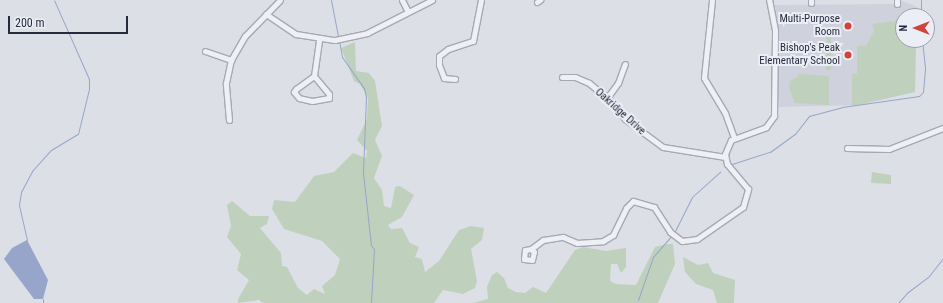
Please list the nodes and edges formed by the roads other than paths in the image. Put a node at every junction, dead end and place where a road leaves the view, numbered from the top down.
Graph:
1 (280, 0) edge
2 (402, 0) edge
3 (432, 0) edge
4 (481, 0) edge
5 (712, 0) edge
6 (769, 0) edge
7 (408, 12) junction
8 (266, 14) junction
9 (319, 40) junction
10 (205, 50) dead end
11 (231, 60) junction
12 (625, 64) dead end
13 (314, 76) junction
14 (562, 77) dead end
15 (455, 79) dead end
16 (607, 98) junction
17 (229, 120) dead end
18 (943, 128) edge
19 (734, 138) junction
20 (847, 148) dead end
21 (725, 157) junction
22 (531, 249) dead end

1 - 8 street
2 - 7 street
3 - 7 street
4 - 15 street
5 - 19 street
6 - 19 street
7 - 9 street
8 - 9 street
8 - 11 street
9 - 13 street
10 - 11 street
11 - 17 street
12 - 16 street
13 - 13 street
14 - 16 street, Oakridge Drive
16 - 21 street, Oakridge Drive
18 - 20 street
19 - 21 street
21 - 22 street

